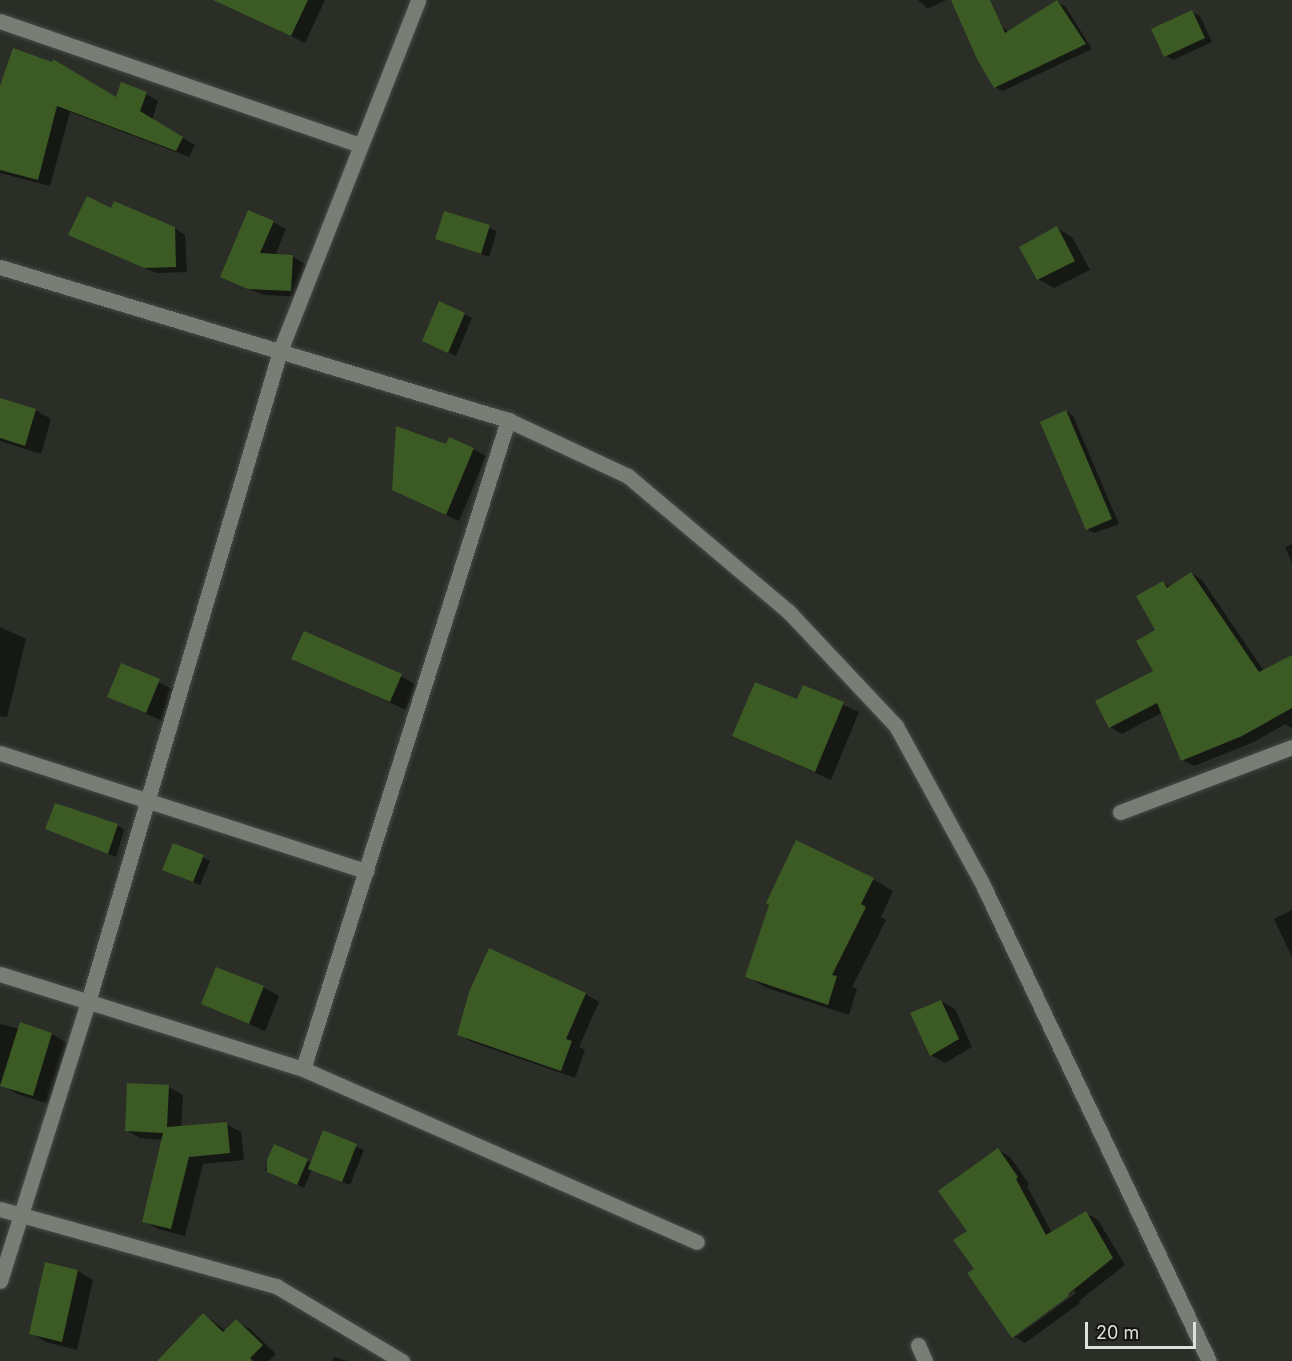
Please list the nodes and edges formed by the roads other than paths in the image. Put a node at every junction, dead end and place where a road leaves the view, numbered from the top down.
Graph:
1 (418, 0) edge
2 (0, 21) edge
3 (360, 145) junction
4 (0, 267) edge
5 (280, 351) junction
6 (508, 420) junction
7 (1292, 747) edge
8 (0, 753) edge
9 (148, 801) junction
10 (1120, 812) dead end
11 (366, 871) junction
12 (0, 974) edge
13 (88, 1002) junction
14 (303, 1069) junction
15 (0, 1209) edge
16 (21, 1216) junction
17 (697, 1242) dead end
18 (0, 1281) edge
19 (918, 1346) dead end
20 (402, 1361) edge
21 (925, 1361) edge
22 (1209, 1361) edge

1 - 3 street
2 - 3 street
3 - 5 street
4 - 5 street
5 - 6 street
5 - 9 street
6 - 11 street
6 - 22 street
7 - 10 street
8 - 9 street
9 - 11 street
9 - 13 street
11 - 14 street
12 - 13 street
13 - 14 street
13 - 16 street
14 - 17 street
15 - 16 street
16 - 18 street
16 - 20 street
19 - 21 street

